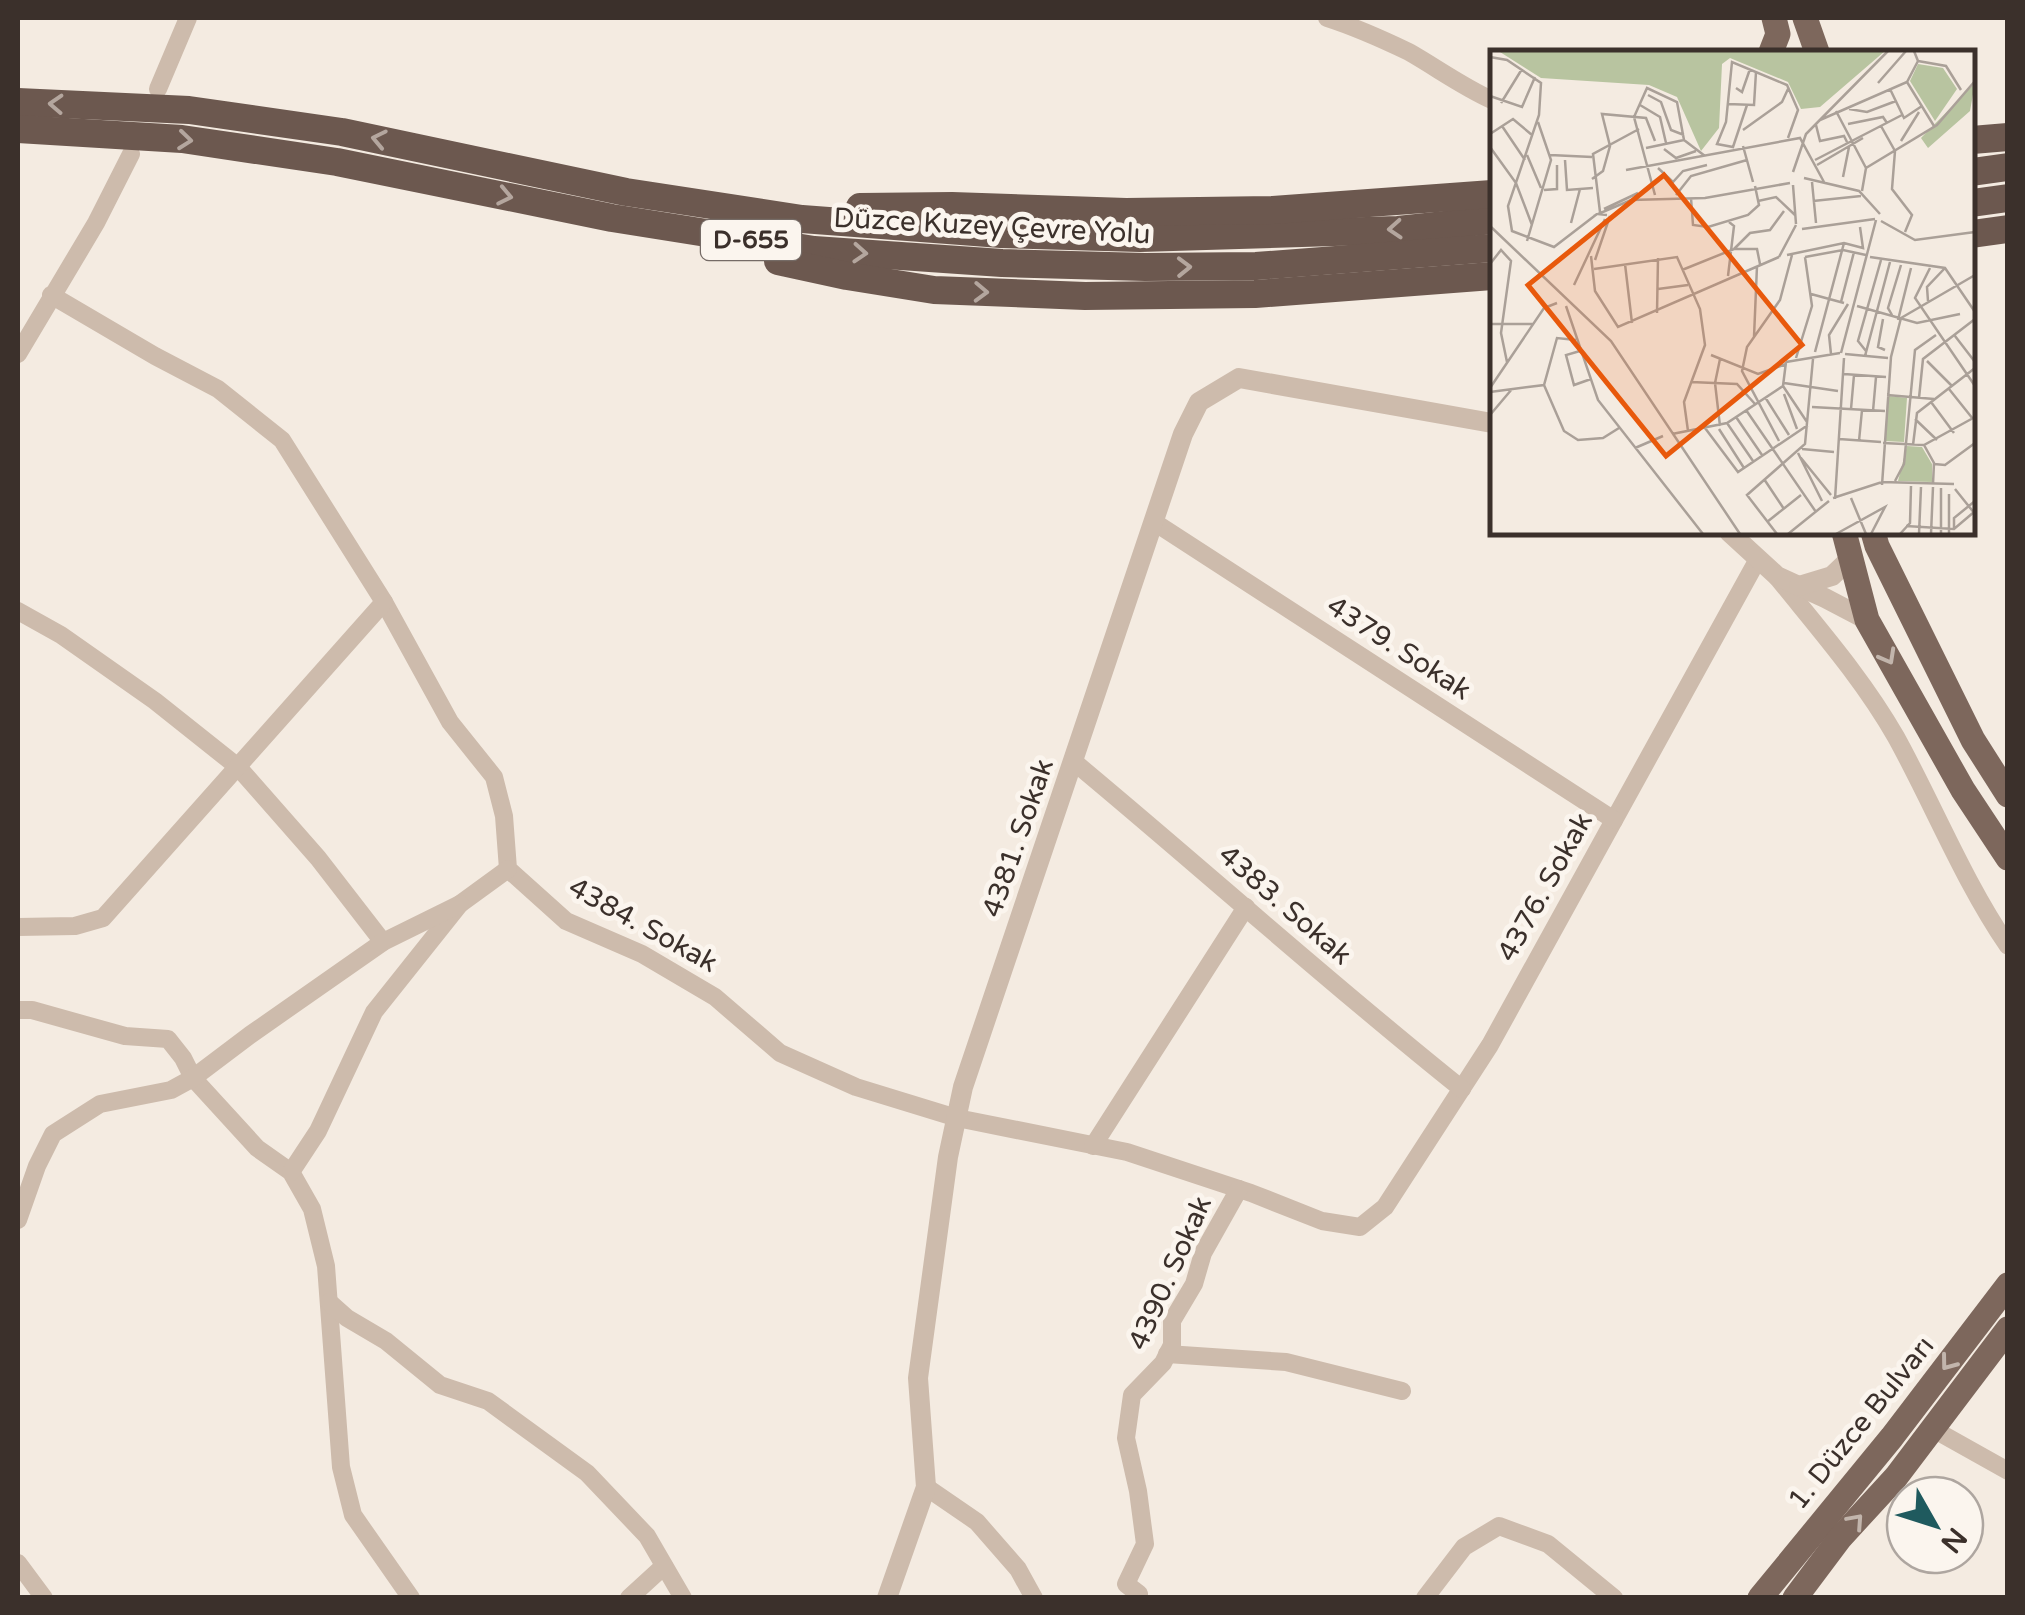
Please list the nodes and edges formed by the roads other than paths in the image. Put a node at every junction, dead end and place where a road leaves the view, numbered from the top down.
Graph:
1 (188, 18) edge
2 (1327, 18) edge
3 (1774, 18) edge
4 (1804, 18) edge
5 (1356, 22) edge
6 (1772, 50) edge
7 (1816, 50) edge
8 (158, 89) dead end
9 (1490, 99) edge
10 (18, 102) edge
11 (18, 129) edge
12 (2008, 137) edge
13 (1975, 140) edge
14 (131, 154) dead end
15 (2008, 166) edge
16 (1975, 172) edge
17 (626, 192) junction
18 (1490, 194) edge
19 (2008, 198) edge
20 (1975, 203) edge
21 (612, 218) junction
22 (1490, 220) edge
23 (2008, 228) edge
24 (1975, 234) edge
25 (1490, 248) edge
26 (1490, 276) edge
27 (52, 295) junction
28 (18, 354) edge
29 (1490, 423) edge
30 (1154, 522) junction
31 (1733, 535) edge
32 (1845, 535) edge
33 (1875, 535) edge
34 (1850, 558) junction
35 (1758, 559) junction
36 (1776, 576) junction
37 (1799, 586) junction
38 (384, 602) junction
39 (18, 611) edge
40 (1867, 620) junction
41 (1073, 761) junction
42 (238, 767) junction
43 (2008, 795) edge
44 (1614, 820) junction
45 (2008, 858) edge
46 (508, 869) junction
47 (460, 904) junction
48 (1246, 907) junction
49 (18, 927) edge
50 (383, 942) junction
51 (2008, 946) edge
52 (18, 1010) edge
53 (193, 1078) junction
54 (1462, 1089) junction
55 (956, 1118) junction
56 (1094, 1146) junction
57 (292, 1172) junction
58 (1239, 1189) junction
59 (18, 1220) edge
60 (1360, 1227) joint
61 (2008, 1286) edge
62 (329, 1302) junction
63 (2008, 1329) edge
64 (1168, 1354) junction
65 (1402, 1391) dead end
66 (1932, 1428) junction
67 (2008, 1471) edge
68 (926, 1487) junction
69 (18, 1562) edge
70 (664, 1566) junction
71 (1808, 1591) edge
72 (44, 1598) edge
73 (411, 1598) edge
74 (629, 1598) edge
75 (683, 1598) edge
76 (886, 1598) edge
77 (1034, 1598) edge
78 (1138, 1598) edge
79 (1425, 1598) edge
80 (1614, 1598) edge
81 (1760, 1598) edge

1 - 8 street
2 - 5 street
3 - 6 main road
4 - 7 main road
5 - 9 street
17 -> 10 highway, Düzce Kuzey Çevre Yolu / D-655
11 -> 21 highway, Düzce Kuzey Çevre Yolu / D-655
12 - 13 highway
14 - 27 street
15 - 16 highway
17 - 18 highway
22 -> 17 highway, Düzce Kuzey Çevre Yolu / D-655
19 - 20 highway
21 -> 25 highway, Düzce Kuzey Çevre Yolu / D-655
21 -> 26 highway
23 - 24 highway
27 - 28 street
27 - 38 street
29 - 30 street, 4381. Sokak
30 - 41 street, 4381. Sokak
30 - 44 street, 4379. Sokak
31 - 35 street
32 - 34 main road
33 - 43 main road
34 - 37 street
34 - 40 main road
35 - 36 street
35 - 44 street, 4376. Sokak
36 - 37 street
36 - 51 street
37 - 40 street
38 - 42 street
38 - 46 street
39 - 42 street
40 -> 45 main road
41 - 48 street, 4383. Sokak
41 - 55 street, 4381. Sokak
42 - 49 street
42 - 50 street
44 - 54 street, 4376. Sokak
46 - 47 street
46 - 55 street, 4384. Sokak
47 - 50 street
47 - 57 street
48 - 54 street, 4383. Sokak
48 - 56 street
50 - 53 street
52 - 53 street
53 - 57 street
53 - 59 street
54 - 60 street, 4376. Sokak
55 - 56 street, 4384. Sokak
55 - 68 street, 4381. Sokak
56 - 58 street, 4384. Sokak
57 - 62 street
58 - 60 street, 4384. Sokak
58 - 64 street, 4390. Sokak
61 -> 81 main road, 1. Düzce Bulvarı
62 - 70 street
62 - 73 street
63 - 66 main road, 1. Düzce Bulvarı
64 - 65 street
64 - 78 street, 4390. Sokak
66 - 67 street
71 -> 66 main road, 1. Düzce Bulvarı
68 - 76 street, 4381. Sokak
68 - 77 street
69 - 72 street
70 - 74 street
70 - 75 street
79 - 80 street

